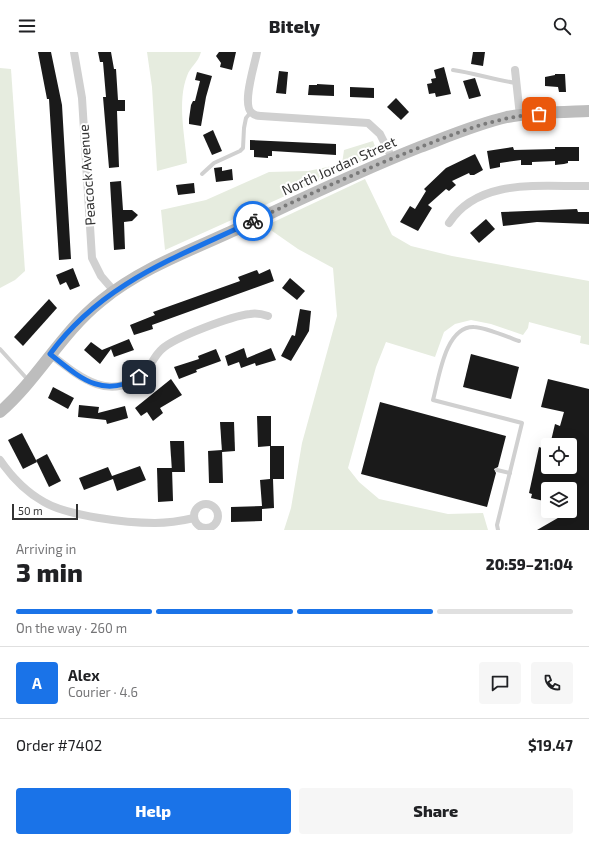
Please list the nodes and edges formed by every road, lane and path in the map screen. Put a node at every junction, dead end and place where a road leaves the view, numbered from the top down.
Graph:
1 (74, 52) edge
2 (257, 52) edge
3 (453, 70) dead end
4 (515, 70) dead end
5 (516, 83) junction
6 (249, 108) junction
7 (589, 111) edge
8 (520, 116) junction
9 (392, 158) junction
10 (202, 174) dead end
11 (589, 186) edge
12 (449, 223) dead end
13 (114, 291) junction
14 (268, 316) dead end
15 (519, 341) dead end
16 (0, 349) edge
17 (50, 354) junction
18 (29, 381) junction
19 (0, 412) edge
20 (0, 460) edge
21 (497, 470) dead end
22 (510, 473) junction
23 (194, 518) dead end
24 (498, 530) edge

1 - 13 street, Peacock Avenue
2 - 6 street
3 - 5 lane
4 - 5 street
5 - 8 street
6 - 9 street
6 - 10 lane
7 - 8 street, North Jordan Street
8 - 9 street, North Jordan Street
9 - 13 street, North Jordan Street
11 - 12 street
13 - 17 street, North Jordan Street
14 - 17 street
15 - 22 lane
16 - 18 lane
17 - 18 street, North Jordan Street
18 - 19 street, North Jordan Street
20 - 23 street
21 - 22 lane
22 - 24 lane

